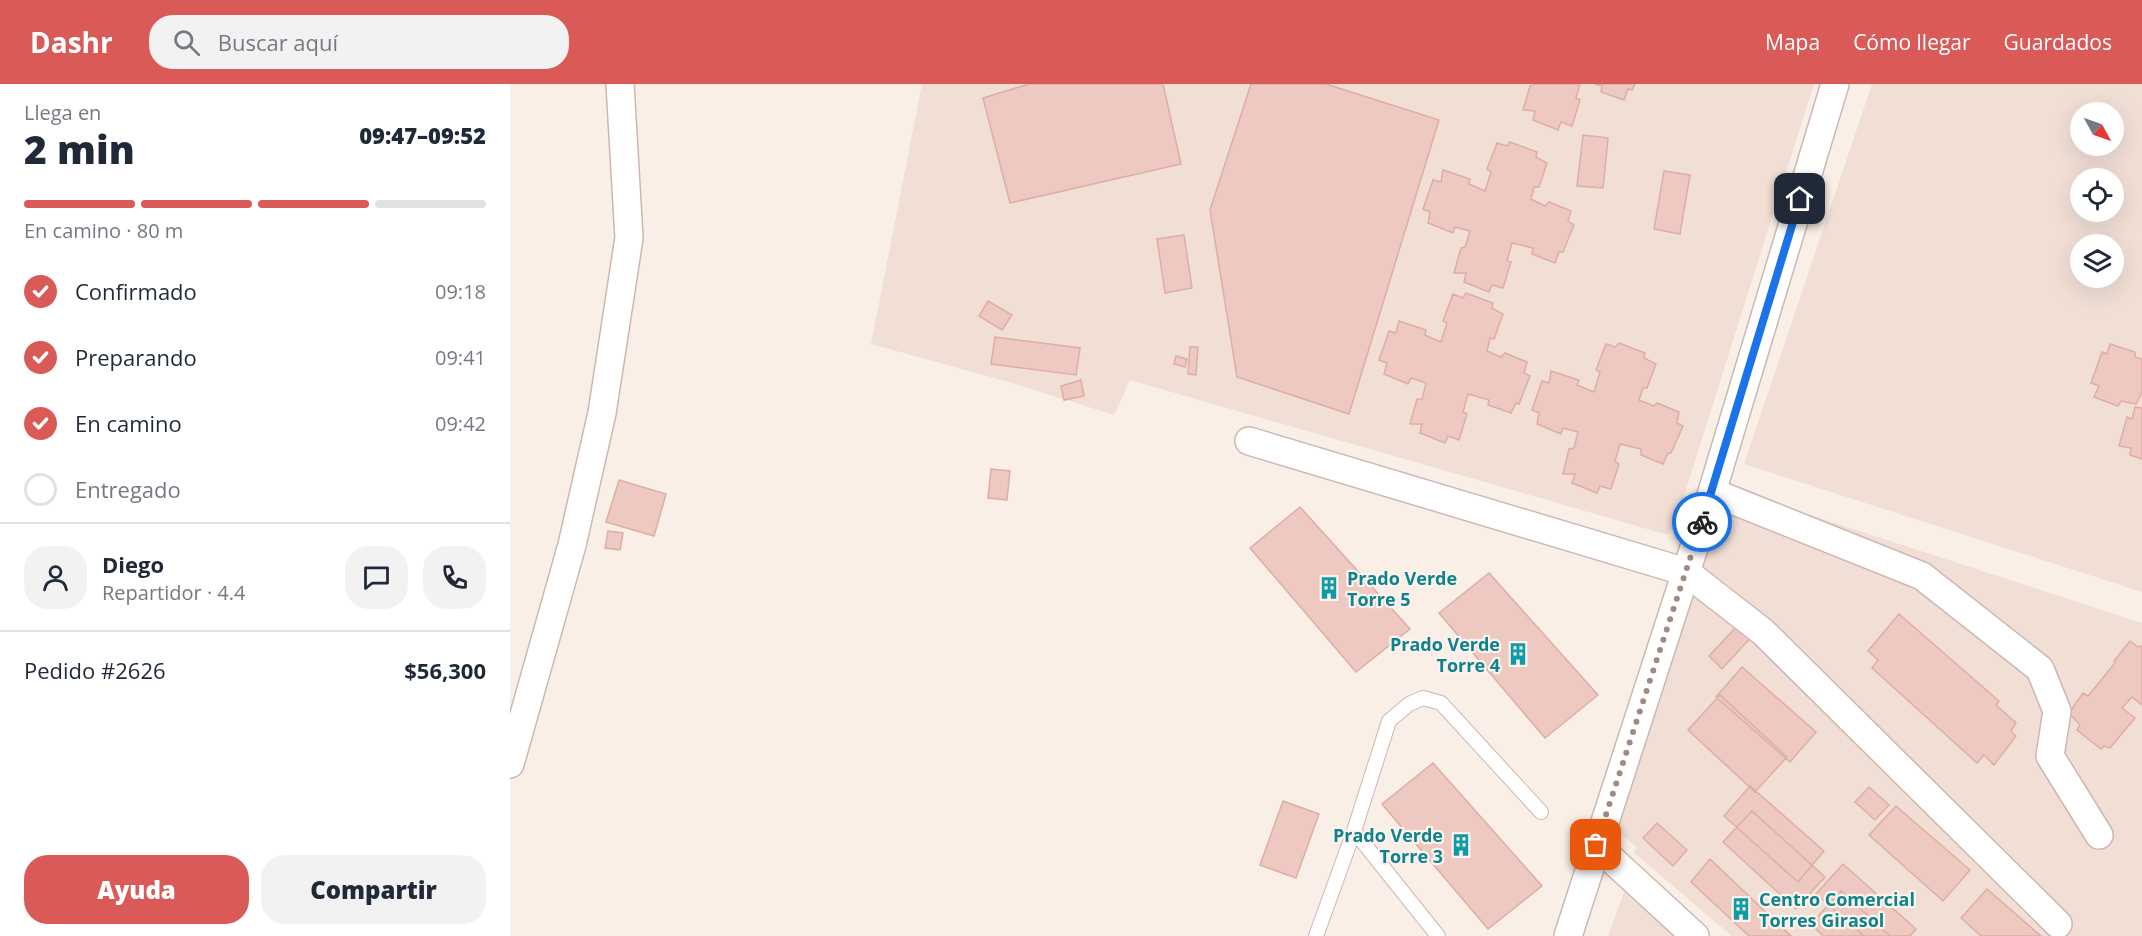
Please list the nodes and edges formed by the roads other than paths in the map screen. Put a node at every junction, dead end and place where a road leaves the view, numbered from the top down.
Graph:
1 (620, 84) edge
2 (1834, 84) edge
3 (1249, 441) dead end
4 (1712, 492) junction
5 (1686, 572) junction
6 (510, 764) edge
7 (1541, 812) dead end
8 (1354, 831) junction
9 (2099, 835) dead end
10 (1596, 845) junction
11 (2058, 924) dead end
12 (1316, 936) edge
13 (1438, 936) edge
14 (1568, 936) edge
15 (1695, 936) edge

1 - 6 street
2 - 4 street
3 - 5 street
4 - 5 street
4 - 9 street
5 - 10 street
5 - 11 street
7 - 8 lane
8 - 12 lane
8 - 13 lane
10 - 14 street
10 - 15 street

